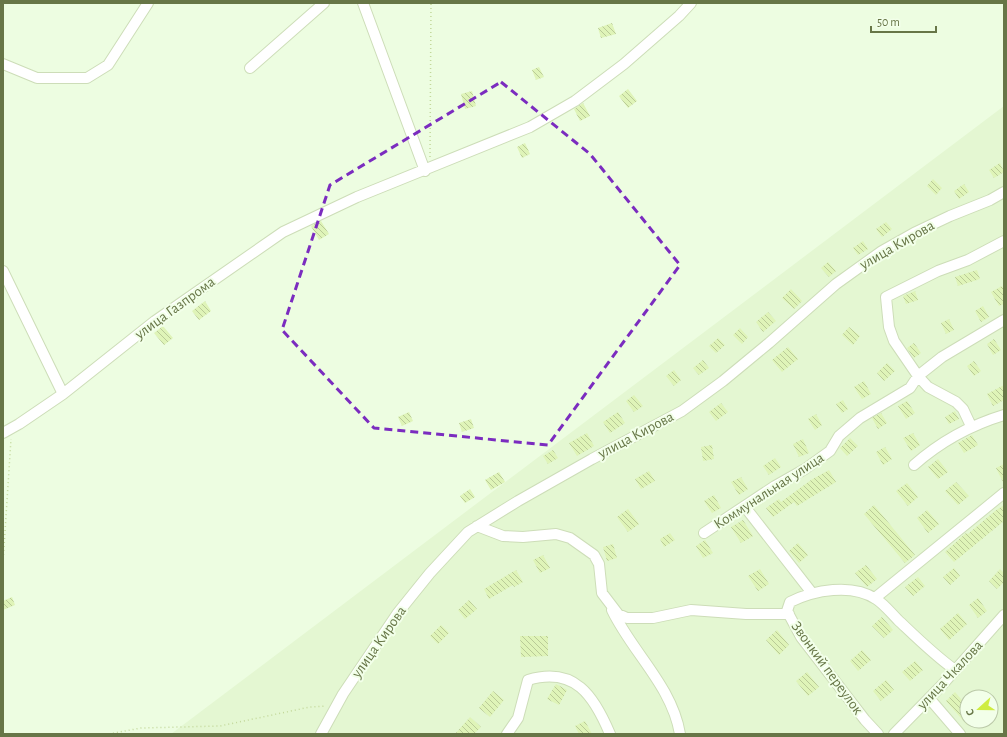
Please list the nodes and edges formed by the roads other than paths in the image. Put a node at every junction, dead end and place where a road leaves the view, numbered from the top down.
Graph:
1 (148, 3) edge
2 (324, 3) edge
3 (363, 3) edge
4 (690, 3) edge
5 (3, 64) edge
6 (250, 68) dead end
7 (428, 170) junction
8 (1004, 192) edge
9 (1004, 241) edge
10 (3, 271) edge
11 (1004, 320) edge
12 (918, 376) junction
13 (63, 394) junction
14 (1004, 415) edge
15 (971, 426) junction
16 (7, 431) edge
17 (914, 465) dead end
18 (1004, 493) edge
19 (745, 507) junction
20 (477, 526) junction
21 (704, 533) dead end
22 (812, 593) junction
23 (875, 598) junction
24 (610, 605) junction
25 (789, 614) junction
26 (1004, 616) edge
27 (955, 670) junction
28 (929, 698) junction
29 (321, 734) edge
30 (507, 734) edge
31 (610, 734) edge
32 (680, 734) edge
33 (878, 734) edge
34 (894, 734) edge
35 (960, 734) edge

1 - 5 street
2 - 6 street
3 - 7 street
4 - 7 street, улица Газпрома
7 - 13 street, улица Газпрома
8 - 20 street, улица Кирова
9 - 12 street
10 - 13 street
11 - 12 street, Коммунальная улица
12 - 15 street
12 - 19 street, Коммунальная улица
13 - 16 street, улица Газпрома
14 - 15 street
15 - 17 street
18 - 23 street
19 - 21 street, Коммунальная улица
19 - 22 street
20 - 24 street
20 - 29 street, улица Кирова
22 - 23 street, Звонкий переулок
22 - 25 street, Звонкий переулок
23 - 27 street, Звонкий переулок
24 - 25 street
24 - 32 street
25 - 33 street, Звонкий переулок
26 - 27 street, улица Чкалова
27 - 28 street, улица Чкалова
28 - 34 street, улица Чкалова
28 - 35 street
30 - 31 street

